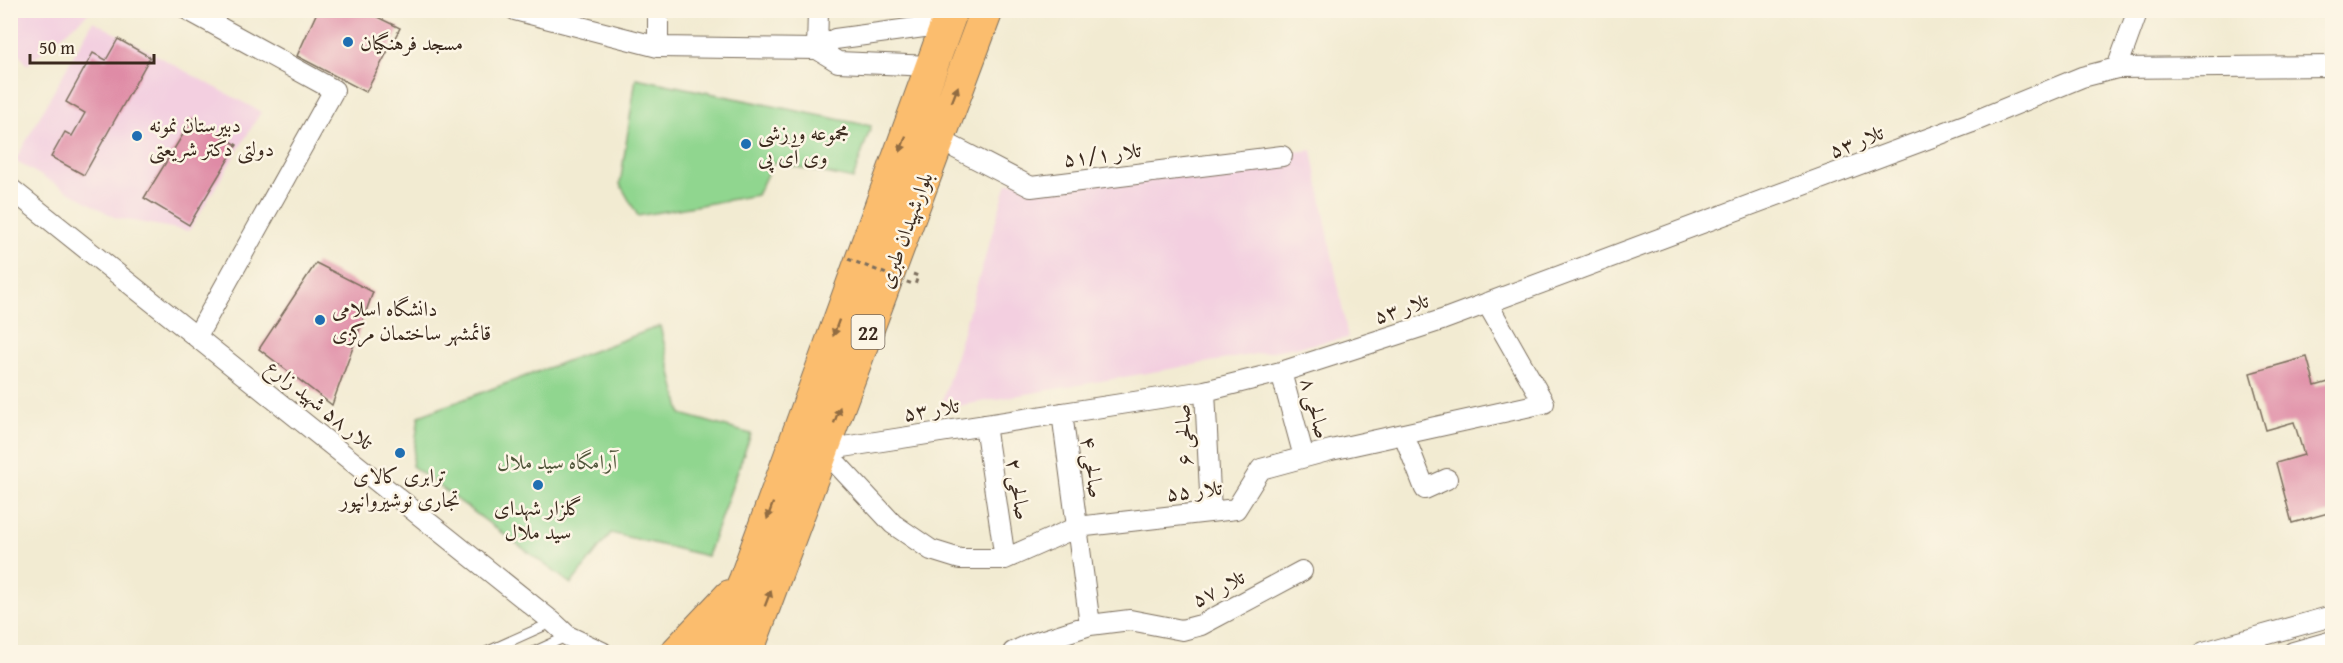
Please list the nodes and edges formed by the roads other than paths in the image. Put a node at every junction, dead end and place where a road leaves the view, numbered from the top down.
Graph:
1 (188, 10) edge
2 (515, 10) edge
3 (658, 10) edge
4 (818, 10) edge
5 (987, 10) edge
6 (2138, 10) edge
7 (949, 17) edge
8 (658, 47) junction
9 (817, 49) junction
10 (931, 66) junction
11 (2332, 66) edge
12 (2117, 68) junction
13 (938, 139) junction
14 (1282, 156) dead end
15 (10, 188) edge
16 (1487, 303) junction
17 (197, 336) junction
18 (1281, 372) junction
19 (1205, 392) junction
20 (1062, 413) junction
21 (985, 425) junction
22 (1404, 435) junction
23 (824, 450) junction
24 (1304, 457) junction
25 (1447, 479) dead end
26 (1211, 512) junction
27 (1077, 527) junction
28 (1005, 559) junction
29 (1302, 571) dead end
30 (745, 580) junction
31 (2332, 616) edge
32 (553, 622) junction
33 (1090, 625) junction
34 (568, 636) junction
35 (2332, 642) edge
36 (486, 652) edge
37 (533, 652) edge
38 (602, 652) edge
39 (677, 652) edge
40 (714, 652) edge
41 (747, 652) edge
42 (1013, 652) edge
43 (2204, 652) edge
44 (2293, 652) edge

1 - 17 street
2 - 8 street
3 - 8 street
4 - 9 street
13 -> 5 highway, بلوارشهیدان طبری / 22
6 - 12 street
7 - 9 street
7 - 10 highway, بلوارشهیدان طبری / 22
8 - 9 street
9 - 10 street
10 -> 30 highway, بلوارشهیدان طبری / 22
11 - 12 street, تلار ۵۳
12 - 16 street, تلار ۵۳
13 - 14 street, تلار ۵۱/۱
23 -> 13 highway, بلوارشهیدان طبری / 22
15 - 17 street, تلار ۵۸ شهید زارع
16 - 18 street, تلار ۵۳
16 - 22 street, تلار ۵۵
17 - 32 street, تلار ۵۸ شهید زارع
18 - 19 street, تلار ۵۳
18 - 24 street, صالحی ۸
19 - 20 street, تلار ۵۳
19 - 26 street, صالحی ۶
20 - 21 street, تلار ۵۳
20 - 27 street, صالحی ۴
21 - 23 street, تلار ۵۳
21 - 28 street, صالحی ۲
22 - 24 street, تلار ۵۵
22 - 25 street
23 - 28 street, تلار ۵۵
41 -> 23 highway, بلوارشهیدان طبری / 22
24 - 26 street, تلار ۵۵
26 - 27 street, تلار ۵۵
27 - 28 street, تلار ۵۵
27 - 33 street, صالحی ۴
29 - 33 street, تلار ۵۷
30 - 39 highway
30 - 40 highway, بلوارشهیدان طبری / 22
31 - 43 street
32 - 34 street, تلار ۵۸ شهید زارع
32 - 36 lane
33 - 42 street, تلار ۵۷
34 - 37 lane
34 - 38 street, تلار ۵۸ شهید زارع
35 - 44 street

